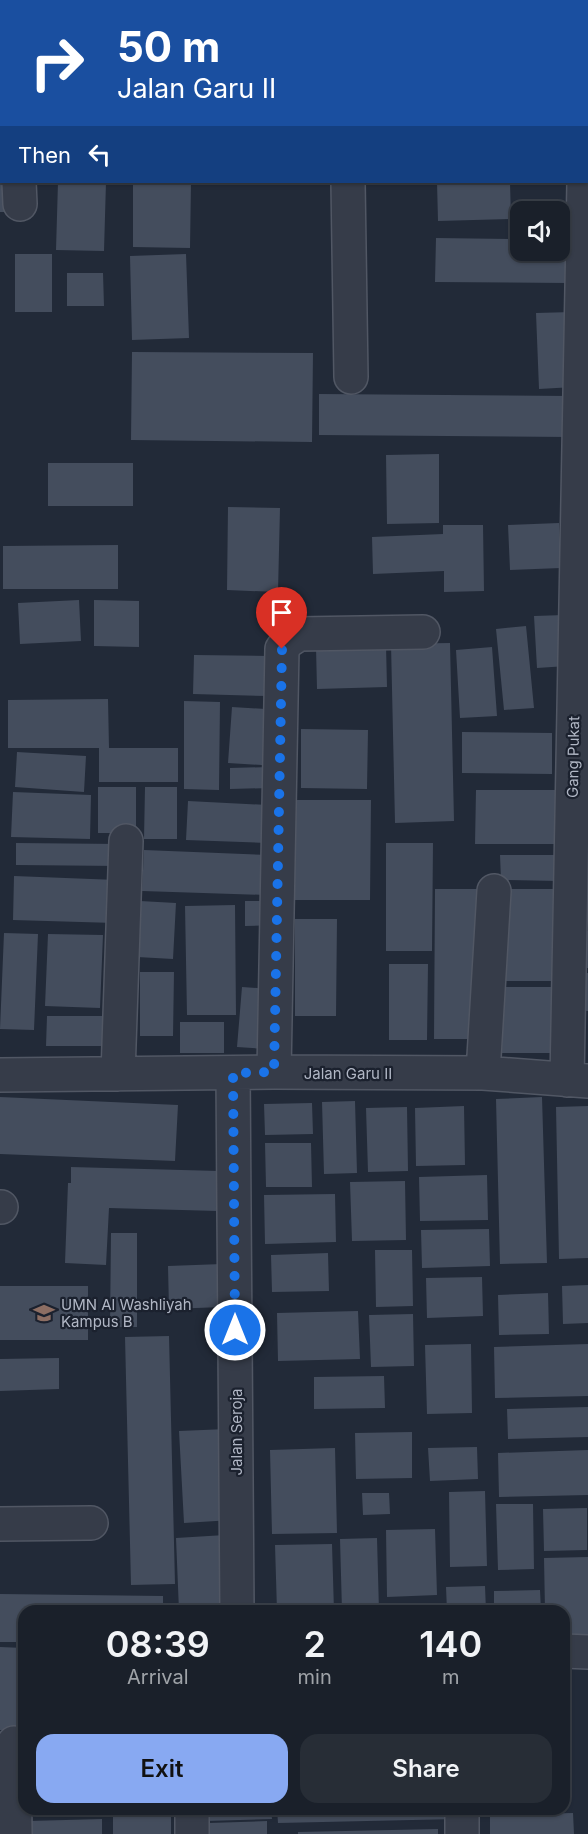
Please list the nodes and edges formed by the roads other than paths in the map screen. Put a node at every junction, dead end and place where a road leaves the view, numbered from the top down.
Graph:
1 (348, 183) edge
2 (584, 183) edge
3 (351, 377) dead end
4 (423, 632) dead end
5 (580, 779) edge
6 (126, 841) dead end
7 (494, 891) dead end
8 (274, 1072) junction
9 (233, 1073) junction
10 (483, 1073) junction
11 (118, 1074) junction
12 (0, 1075) edge
13 (578, 1080) edge
14 (91, 1523) dead end
15 (0, 1524) edge
16 (237, 1605) edge
17 (570, 1651) edge
18 (588, 1652) edge
19 (14, 1743) dead end
20 (192, 1815) edge
21 (462, 1815) edge
22 (15, 1834) edge
23 (192, 1834) edge
24 (462, 1834) edge

1 - 3 street
2 - 5 street, Gang Pukat
4 - 8 street
5 - 13 street, Gang Pukat
6 - 11 street
7 - 10 street
8 - 9 street, Jalan Garu II
8 - 10 street, Jalan Garu II
9 - 11 street, Jalan Garu II
9 - 16 street, Jalan Seroja
10 - 13 street, Jalan Garu II
11 - 12 street, Jalan Garu II
14 - 15 street
17 - 18 street
19 - 22 street
20 - 23 street
21 - 24 street

